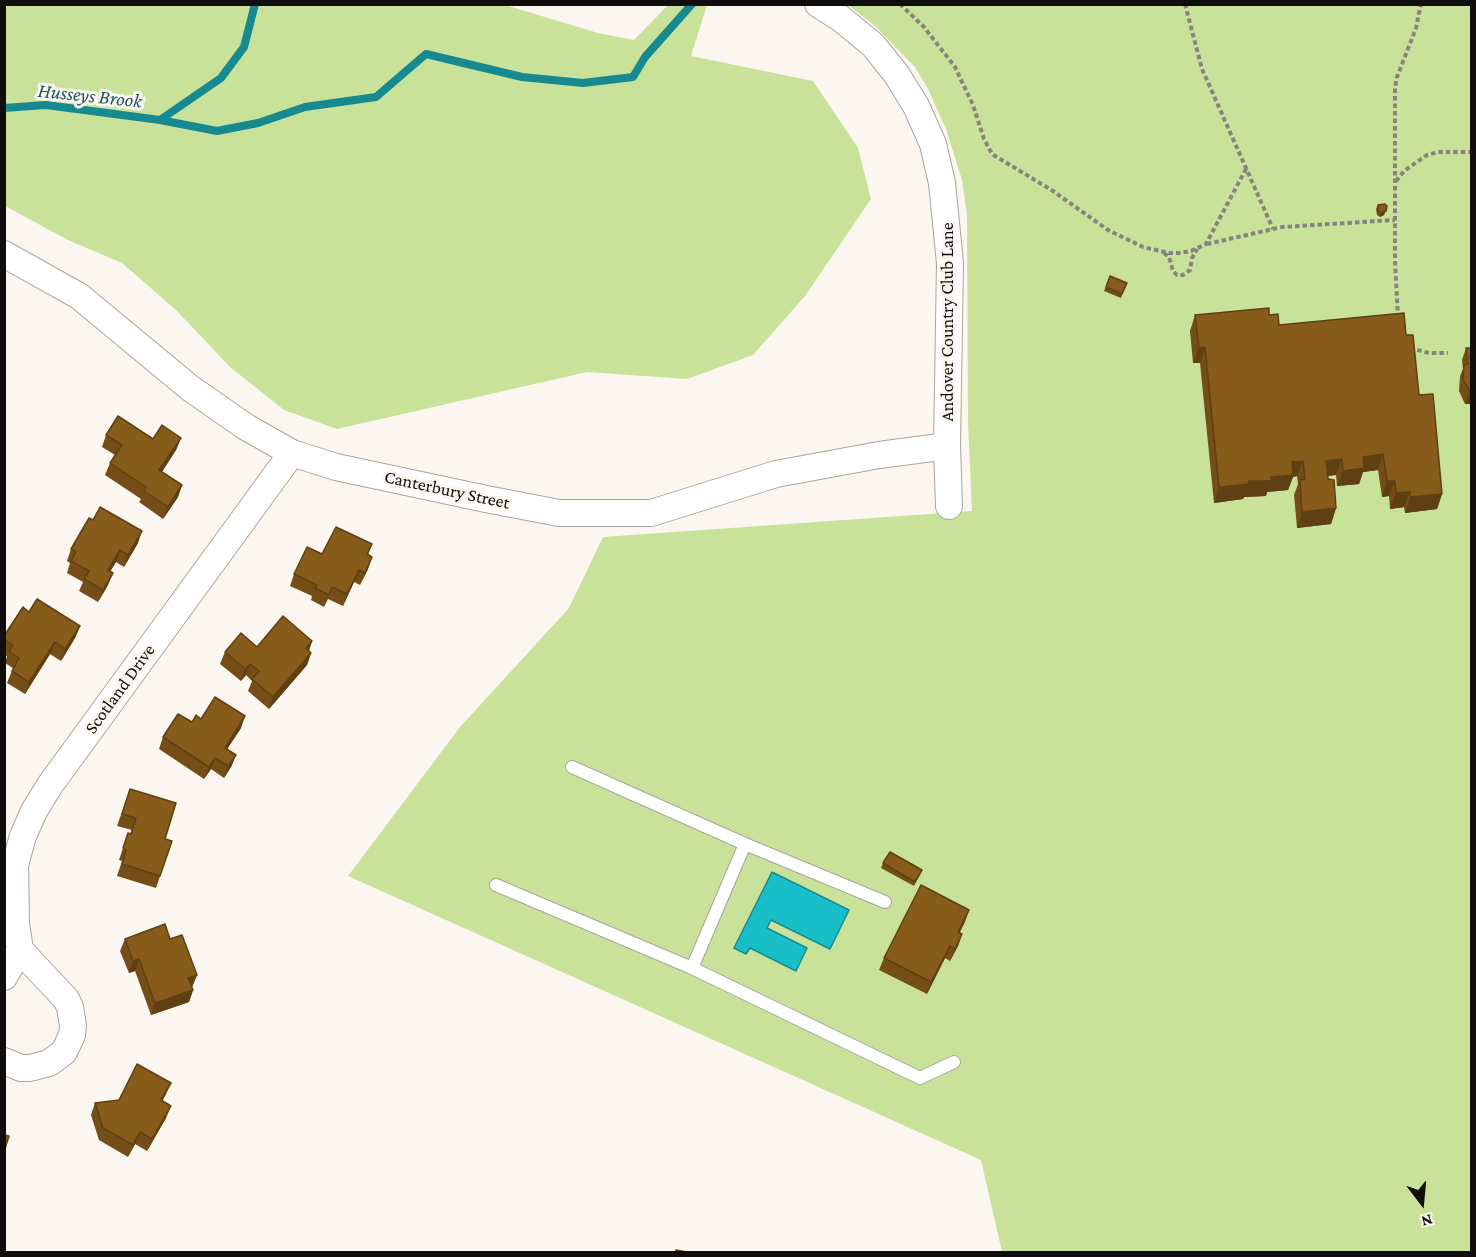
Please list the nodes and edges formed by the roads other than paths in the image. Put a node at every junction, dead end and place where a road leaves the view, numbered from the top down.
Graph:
1 (818, 4) edge
2 (4, 254) edge
3 (947, 446) junction
4 (292, 453) junction
5 (949, 506) dead end
6 (572, 768) dead end
7 (745, 844) junction
8 (496, 885) dead end
9 (885, 903) dead end
10 (20, 950) junction
11 (692, 968) junction
12 (4, 977) edge
13 (4, 1061) edge
14 (954, 1062) dead end

1 - 3 street, Andover Country Club Lane
2 - 4 street, Canterbury Street
3 - 4 street, Canterbury Street
3 - 5 street, Andover Country Club Lane
4 - 10 street, Scotland Drive
6 - 7 lane
7 - 9 lane
7 - 11 lane
8 - 11 lane
10 - 12 street
10 - 13 street
11 - 14 lane

